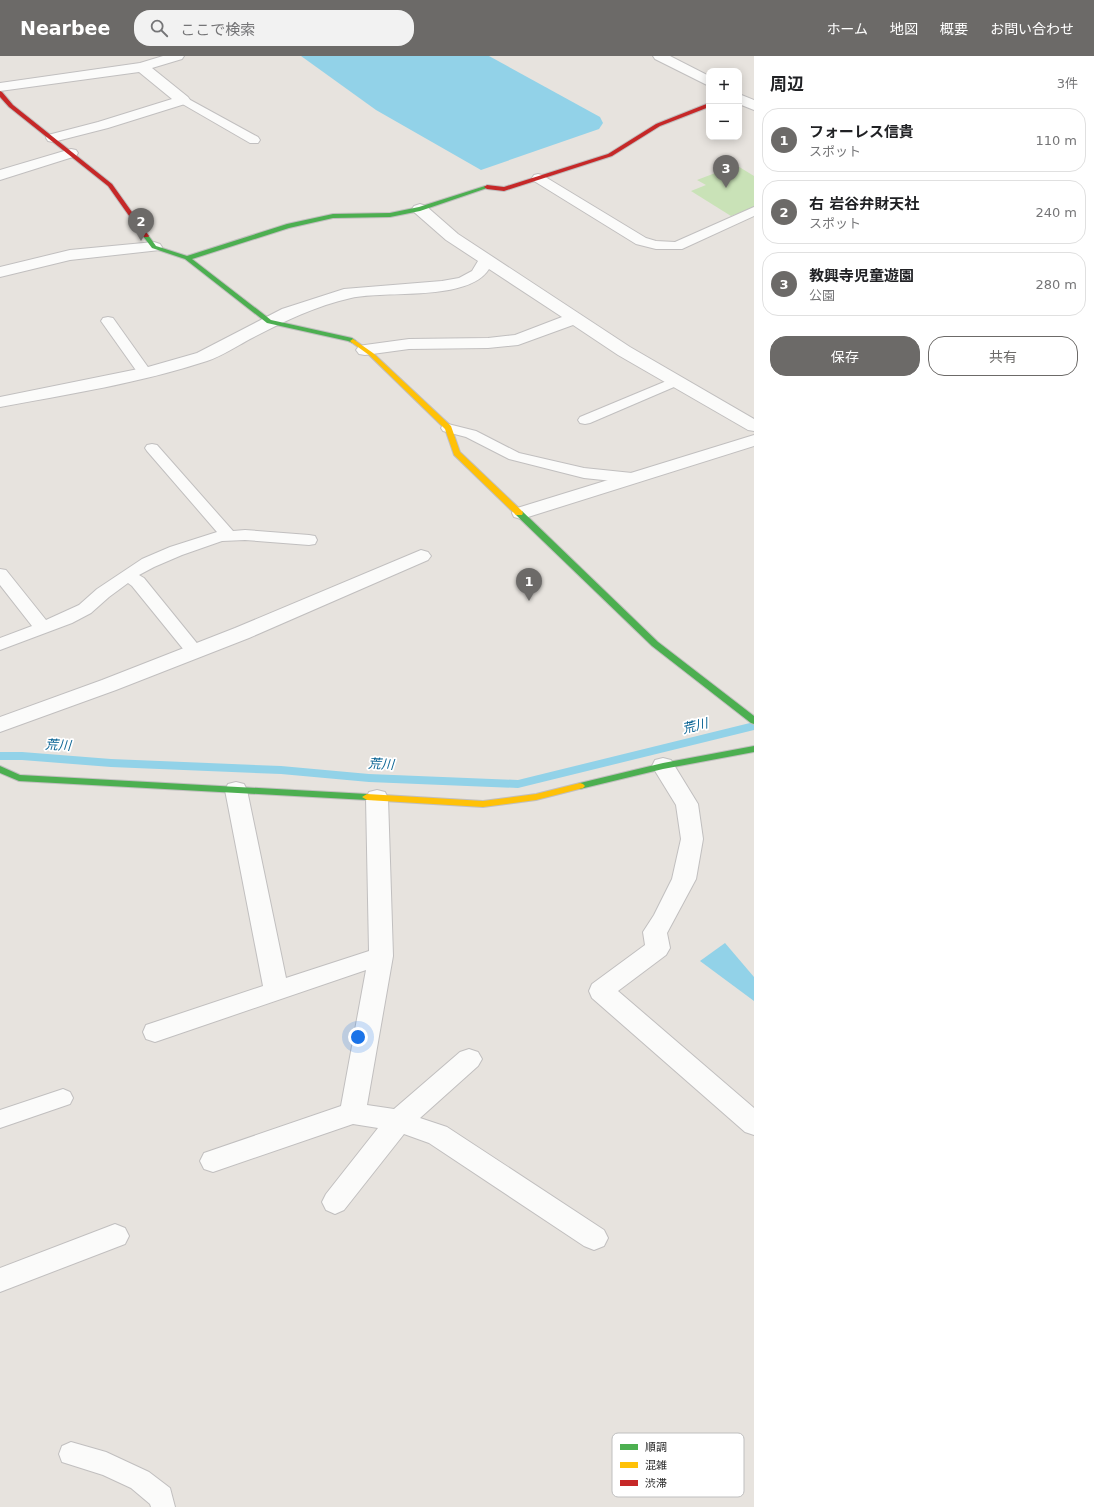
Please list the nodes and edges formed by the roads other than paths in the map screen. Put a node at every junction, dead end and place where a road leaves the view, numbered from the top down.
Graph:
1 (177, 56) edge
2 (660, 56) edge
3 (142, 67) junction
4 (706, 80) edge
5 (0, 87) edge
6 (0, 93) edge
7 (183, 100) junction
8 (742, 100) edge
9 (706, 106) edge
10 (754, 106) edge
11 (53, 138) junction
12 (254, 140) dead end
13 (71, 153) junction
14 (0, 175) edge
15 (538, 178) junction
16 (420, 209) junction
17 (754, 211) edge
18 (154, 247) junction
19 (187, 258) junction
20 (487, 260) junction
21 (0, 272) edge
22 (575, 318) junction
23 (108, 321) dead end
24 (269, 322) junction
25 (365, 350) junction
26 (145, 373) junction
27 (676, 381) junction
28 (0, 402) edge
29 (585, 420) dead end
30 (754, 426) edge
31 (448, 428) junction
32 (754, 440) edge
33 (152, 448) dead end
34 (632, 478) junction
35 (521, 513) junction
36 (229, 536) junction
37 (309, 540) dead end
38 (421, 556) dead end
39 (0, 574) edge
40 (128, 575) junction
41 (43, 628) junction
42 (0, 644) edge
43 (194, 651) junction
44 (754, 721) edge
45 (0, 725) edge
46 (754, 749) edge
47 (663, 766) junction
48 (1, 769) edge
49 (236, 790) junction
50 (377, 798) junction
51 (381, 956) junction
52 (276, 991) junction
53 (154, 1032) dead end
54 (469, 1060) dead end
55 (63, 1098) dead end
56 (353, 1113) junction
57 (0, 1119) edge
58 (399, 1121) junction
59 (754, 1124) edge
60 (212, 1161) dead end
61 (335, 1202) dead end
62 (115, 1236) dead end
63 (594, 1238) dead end
64 (0, 1280) edge
65 (71, 1454) dead end
66 (163, 1507) edge

1 - 3 street
2 - 4 street
3 - 5 street
3 - 7 street
6 - 11 street
7 - 11 street
7 - 12 lane
8 - 10 street
9 - 15 street
11 - 13 street
13 - 14 street
13 - 18 street
15 - 16 street
15 - 17 lane
16 - 19 street
16 - 20 street
18 - 19 street
18 - 21 street
19 - 24 street
20 - 22 street
20 - 24 street
22 - 25 street
22 - 27 street
23 - 26 lane
24 - 25 street
24 - 26 street
25 - 31 street
26 - 28 street
27 - 29 lane
27 - 30 street
31 - 34 lane
31 - 35 street
32 - 34 street
33 - 36 lane
34 - 35 street
35 - 44 street
36 - 37 lane
36 - 40 lane
38 - 43 street
39 - 41 lane
40 - 41 lane
40 - 43 lane
41 - 42 lane
43 - 45 street
46 - 47 street
47 - 50 street
47 - 59 street
48 - 49 street
49 - 50 street
49 - 52 street
50 - 51 street
51 - 52 street
51 - 56 street
52 - 53 street
54 - 58 street
55 - 57 lane
56 - 58 street
56 - 60 street
58 - 61 street
58 - 63 street
62 - 64 street
65 - 66 lane

